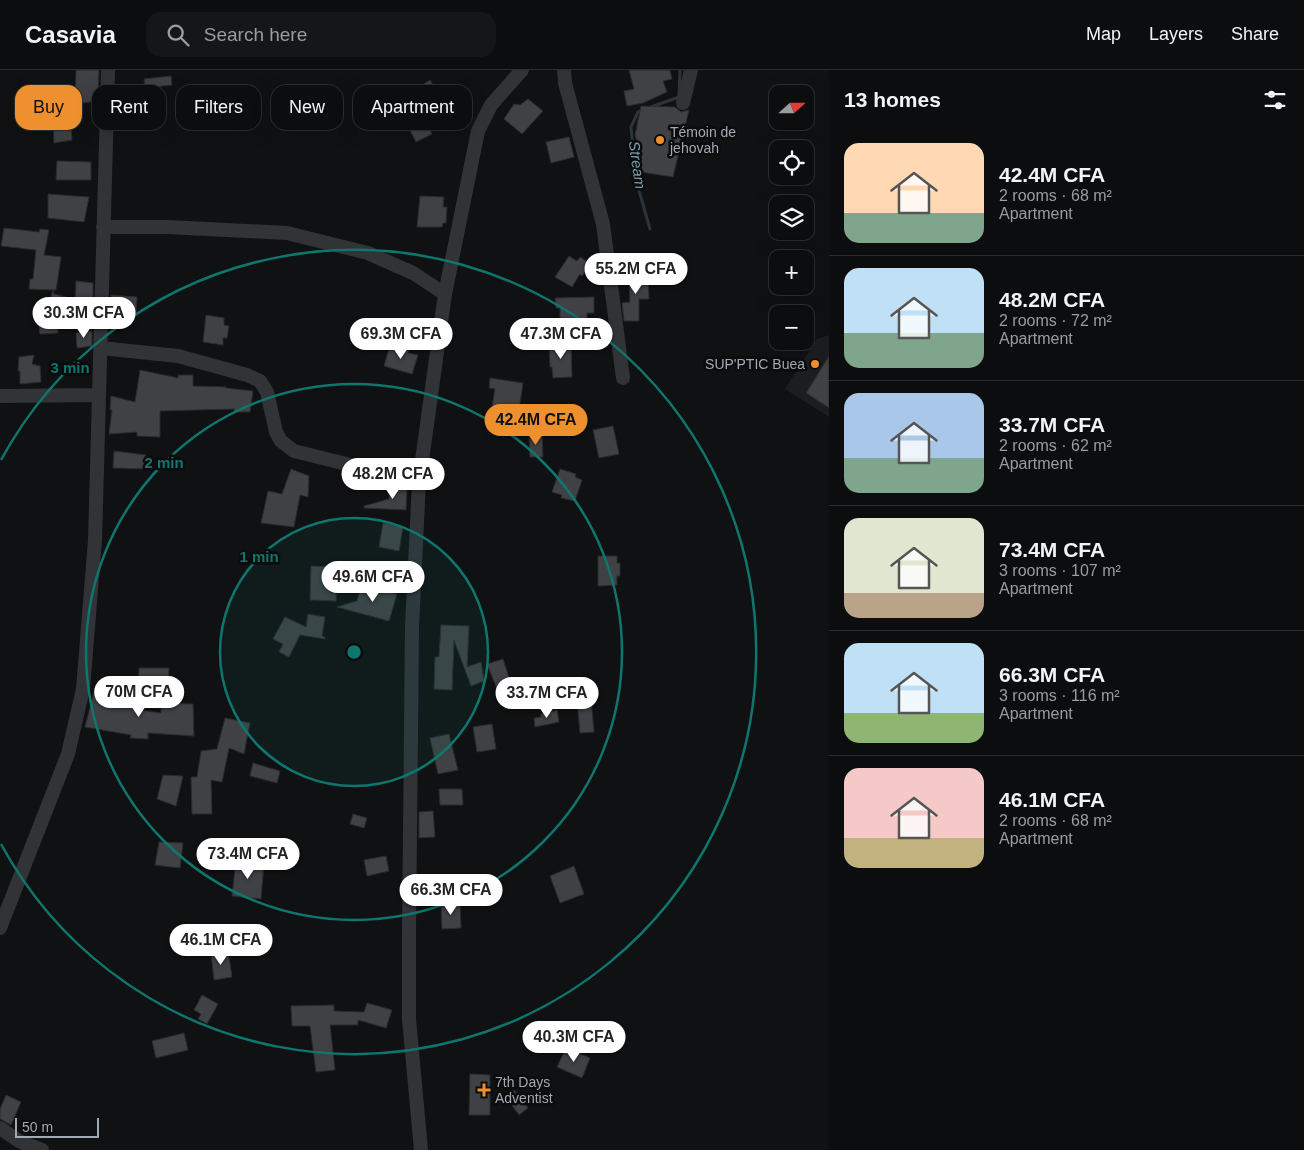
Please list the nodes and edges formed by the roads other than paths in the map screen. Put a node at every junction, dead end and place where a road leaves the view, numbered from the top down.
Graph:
1 (108, 70) edge
2 (522, 70) edge
3 (564, 70) edge
4 (691, 70) edge
5 (683, 103) dead end
6 (103, 227) junction
7 (445, 294) junction
8 (101, 348) junction
9 (623, 378) dead end
10 (99, 395) junction
11 (0, 396) edge
12 (419, 482) junction
13 (0, 928) edge
14 (0, 1128) edge
15 (42, 1150) edge
16 (420, 1150) edge

1 - 6 street
2 - 7 street
3 - 9 street
4 - 5 street
6 - 7 street
6 - 8 street
7 - 12 street
8 - 10 street
8 - 12 street
10 - 11 street
10 - 13 street
12 - 16 street
14 - 15 street

